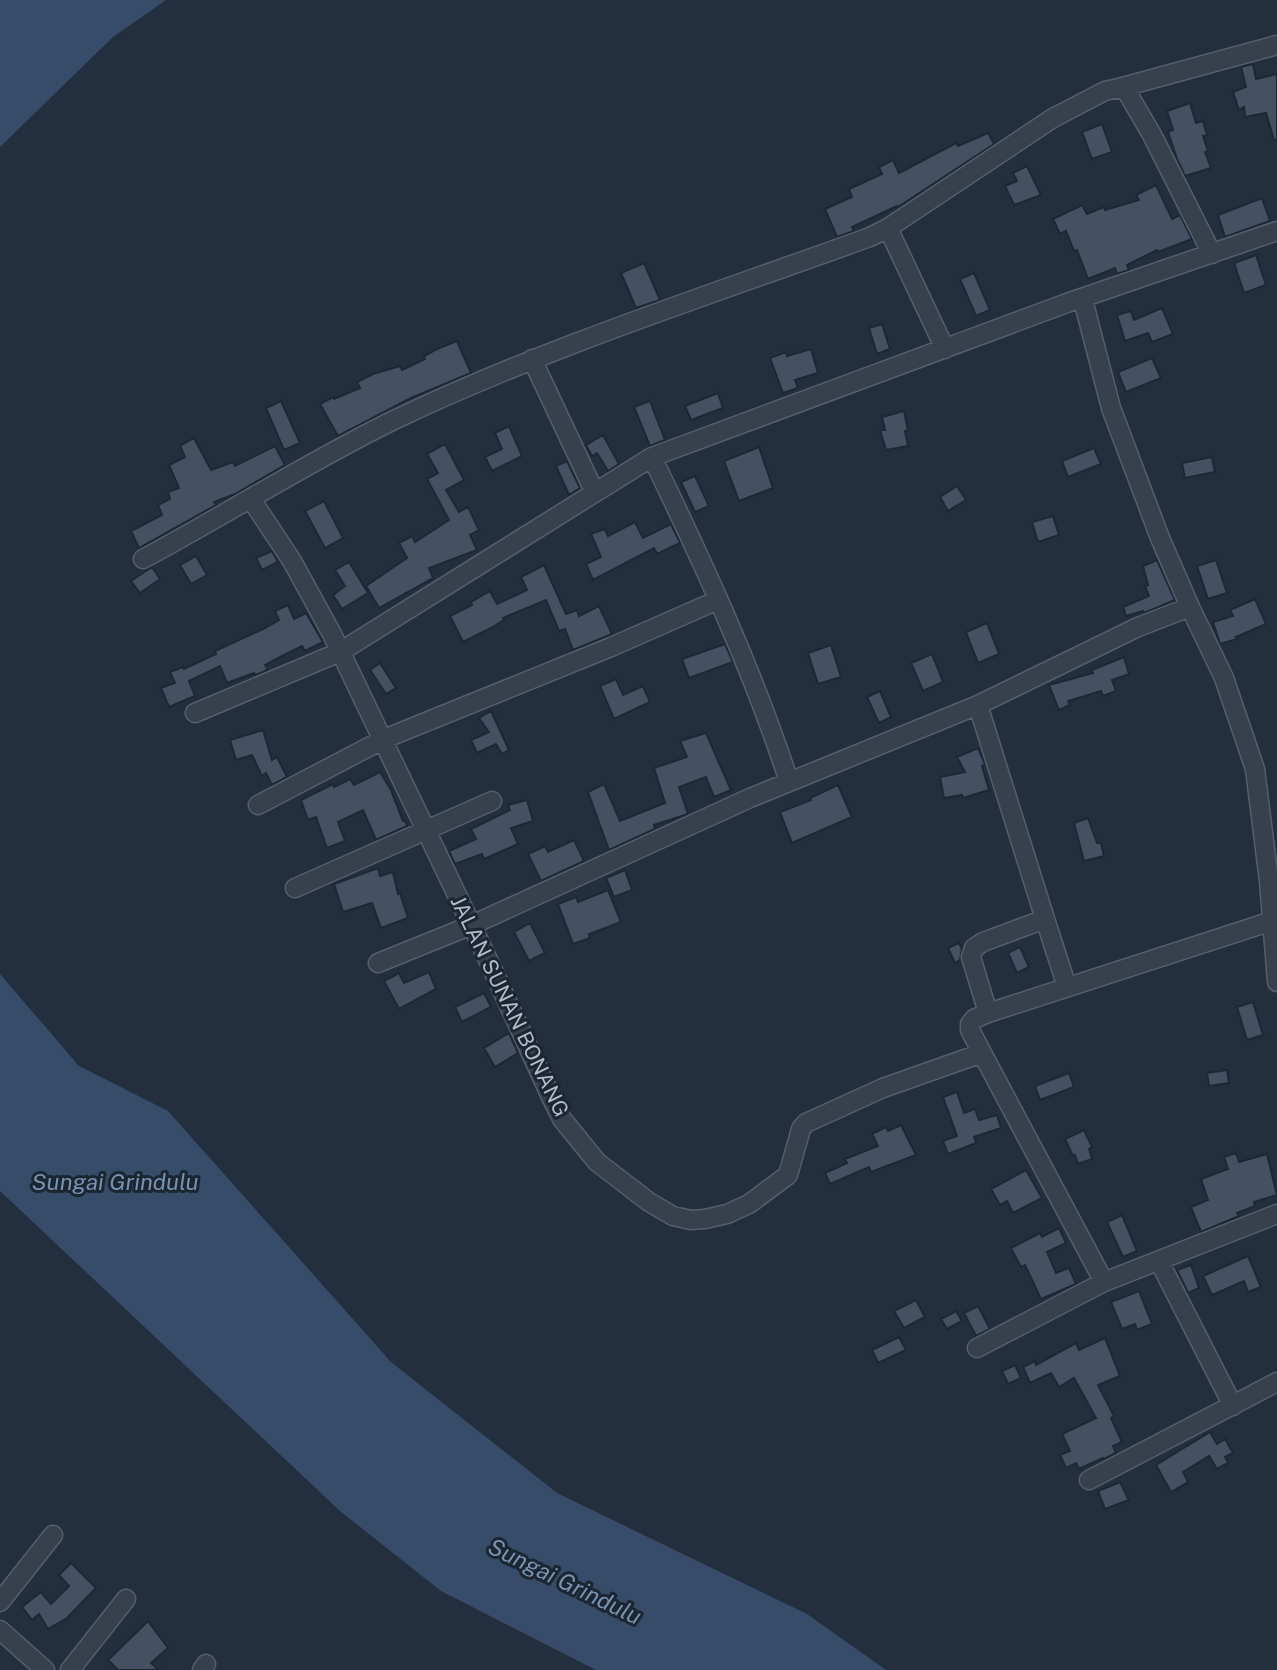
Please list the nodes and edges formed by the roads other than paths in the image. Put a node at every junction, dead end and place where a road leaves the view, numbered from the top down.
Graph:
1 (1277, 45) edge
2 (1119, 88) junction
3 (888, 228) junction
4 (1277, 231) edge
5 (1212, 254) junction
6 (1083, 300) junction
7 (945, 349) junction
8 (532, 359) junction
9 (652, 457) junction
10 (595, 493) junction
11 (251, 499) junction
12 (143, 559) dead end
13 (718, 600) junction
14 (1190, 607) junction
15 (340, 652) junction
16 (978, 705) junction
17 (195, 713) dead end
18 (384, 739) junction
19 (789, 782) junction
20 (492, 801) dead end
21 (258, 805) dead end
22 (425, 831) junction
23 (295, 888) dead end
24 (1045, 919) junction
25 (1272, 921) junction
26 (472, 925) junction
27 (378, 963) dead end
28 (1277, 979) edge
29 (1067, 986) junction
30 (988, 1013) junction
31 (982, 1054) junction
32 (1277, 1214) edge
33 (1159, 1261) junction
34 (1104, 1282) junction
35 (976, 1348) dead end
36 (1277, 1382) edge
37 (1233, 1406) junction
38 (1089, 1480) dead end
39 (53, 1535) dead end
40 (126, 1599) dead end
41 (0, 1602) edge
42 (0, 1630) edge
43 (45, 1670) edge
44 (70, 1670) edge

1 - 2 street
2 - 3 street
2 - 5 street
3 - 7 street
3 - 8 street
4 - 5 street
5 - 6 street
6 - 7 street
6 - 14 street
7 - 9 street
8 - 10 street
8 - 11 street
9 - 10 street
9 - 13 street
10 - 15 street
11 - 12 street
11 - 15 street, JALAN SUNAN BONANG
13 - 18 street
13 - 19 street
14 - 16 street
14 - 25 street
15 - 17 street
15 - 18 street, JALAN SUNAN BONANG
16 - 19 street
16 - 24 street
18 - 21 street
18 - 22 street, JALAN SUNAN BONANG
19 - 26 street
20 - 22 street
22 - 23 street
22 - 26 street, JALAN SUNAN BONANG
24 - 29 street
24 - 30 street
25 - 28 street
25 - 29 street
26 - 27 street
26 - 31 street, JALAN SUNAN BONANG
29 - 30 street
30 - 31 street
31 - 34 street
32 - 33 street
33 - 34 street
33 - 37 street
34 - 35 street
36 - 37 street
37 - 38 street
39 - 41 street
40 - 44 street
42 - 43 street

